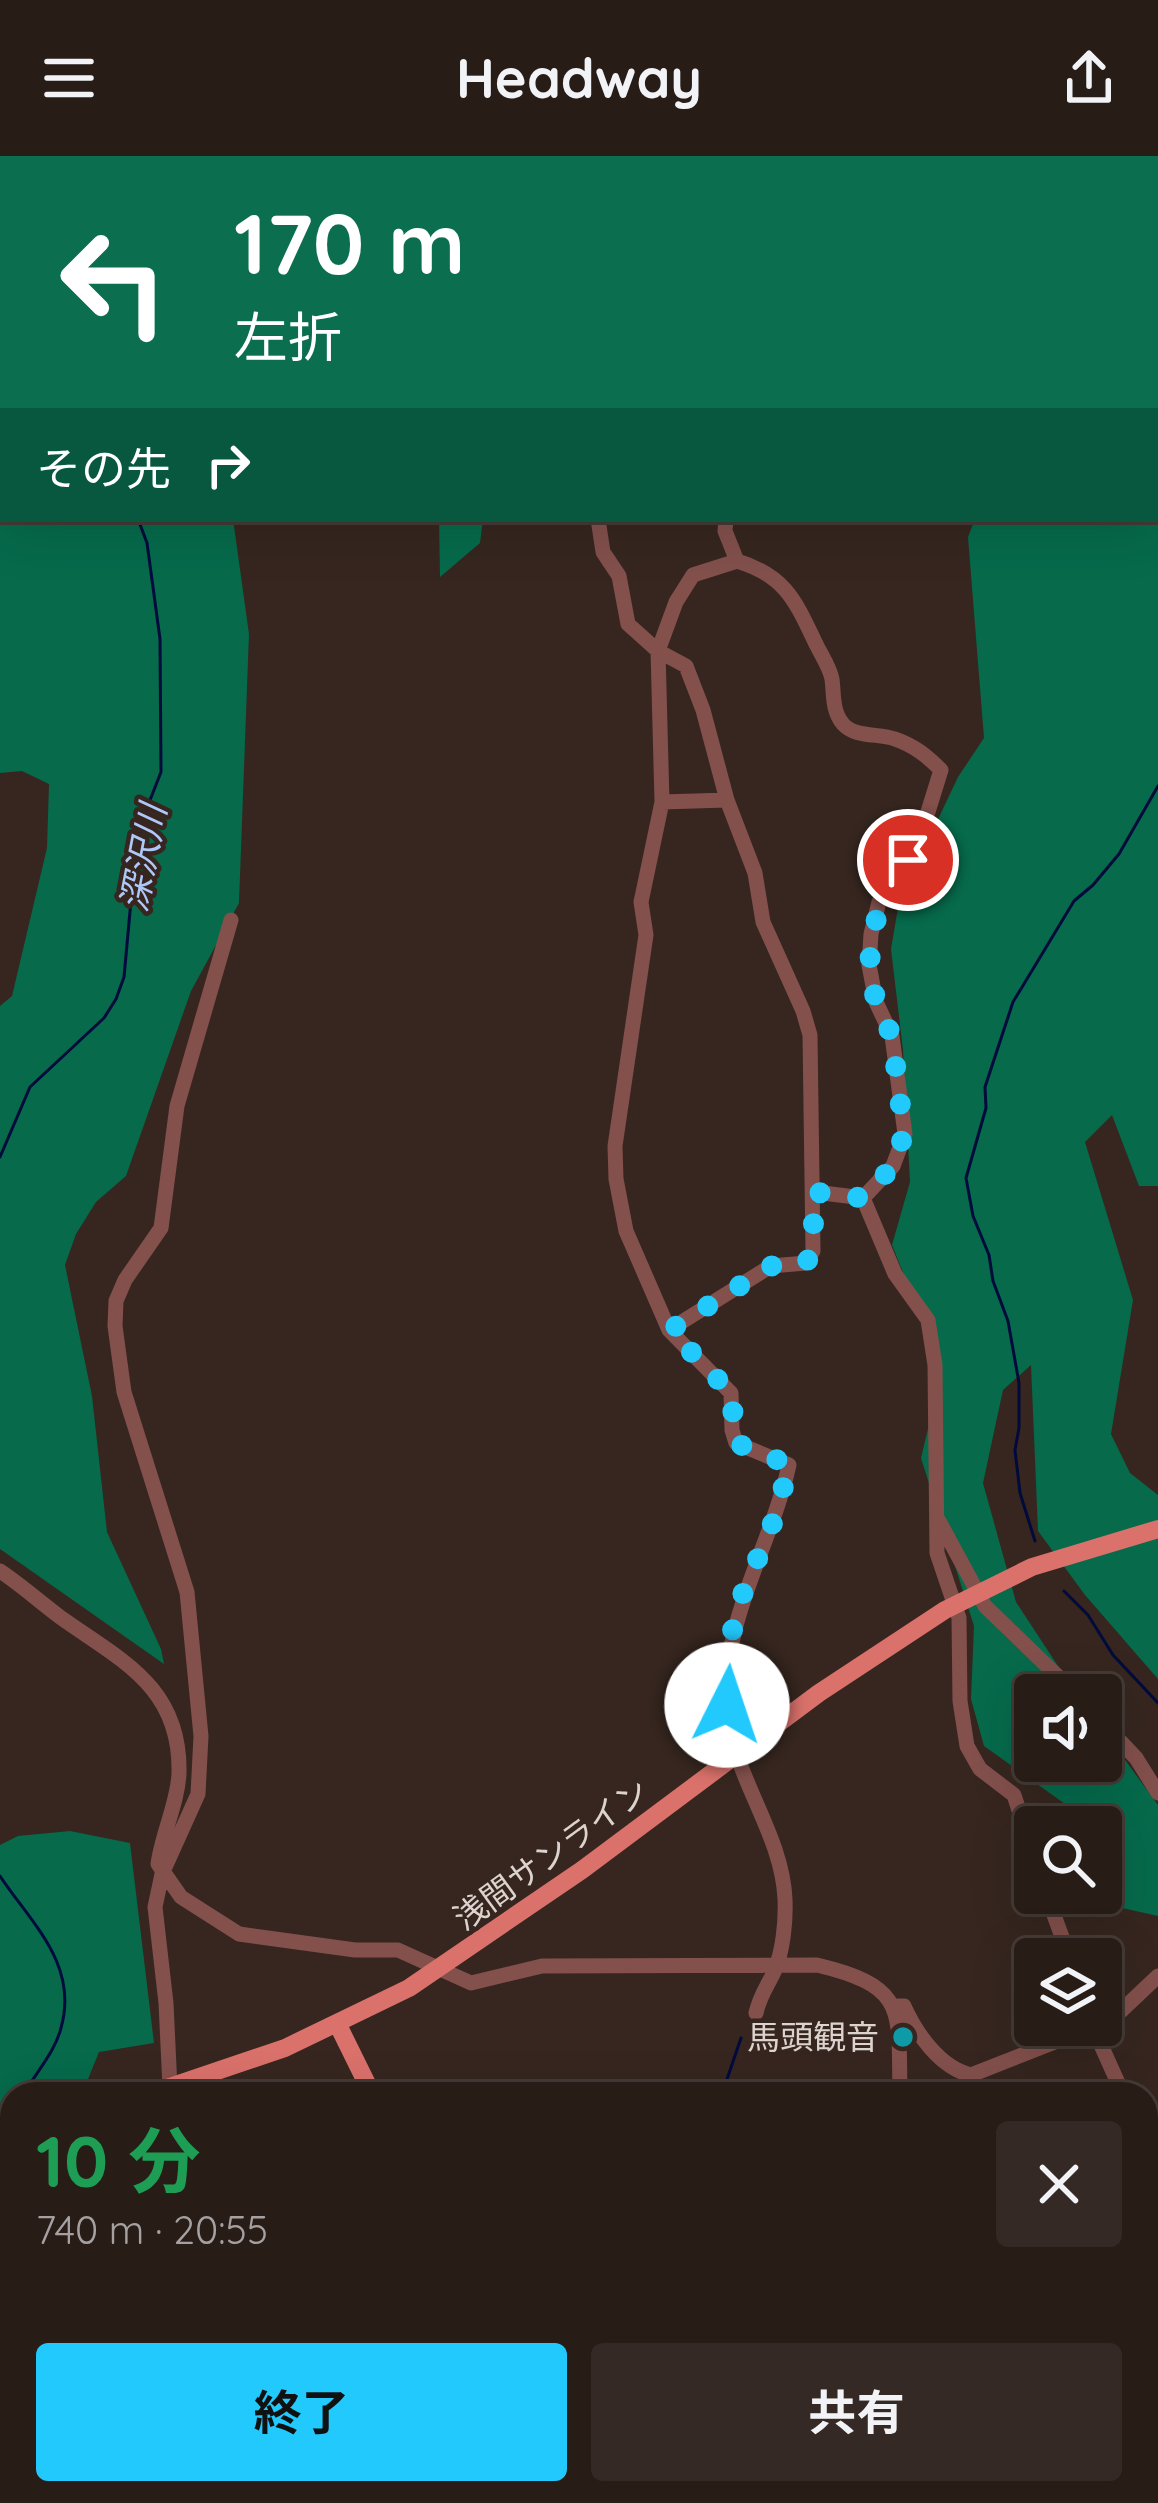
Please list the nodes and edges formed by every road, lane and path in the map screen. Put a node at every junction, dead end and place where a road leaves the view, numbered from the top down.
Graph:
1 (598, 522) edge
2 (726, 522) edge
3 (737, 561) junction
4 (658, 651) junction
5 (727, 800) junction
6 (662, 802) junction
7 (231, 920) dead end
8 (814, 1192) junction
9 (863, 1198) junction
10 (670, 1330) junction
11 (937, 1516) junction
12 (1158, 1528) edge
13 (0, 1571) edge
14 (975, 1592) junction
15 (1056, 1674) edge
16 (1122, 1743) edge
17 (738, 1755) junction
18 (1158, 1793) edge
19 (1018, 1806) edge
20 (162, 1874) junction
21 (777, 1965) junction
22 (439, 1970) junction
23 (1158, 1976) edge
24 (895, 2006) junction
25 (1122, 2010) edge
26 (756, 2013) dead end
27 (338, 2025) junction
28 (1042, 2046) edge
29 (1105, 2046) edge
30 (158, 2082) edge
31 (189, 2082) edge
32 (366, 2082) edge
33 (899, 2082) edge
34 (1119, 2082) edge

1 - 4 street
2 - 3 street
3 - 4 street
3 - 9 street
4 - 5 street
4 - 6 street
5 - 6 street
5 - 8 street
6 - 10 street
7 - 20 street
8 - 9 street
8 - 10 street
9 - 11 street
10 - 17 street
11 - 14 street
11 - 19 street
12 - 14 main road, 浅間サンライン
13 - 20 street
14 - 15 street
14 - 17 main road, 浅間サンライン
16 - 18 street
17 - 21 street
17 - 22 main road, 浅間サンライン
20 - 22 street
20 - 30 street
21 - 22 street
21 - 24 street
21 - 26 street
22 - 27 main road, 浅間サンライン
23 - 25 street
24 - 28 street
24 - 33 street
27 - 31 main road, 浅間サンライン
27 - 32 main road
29 - 34 street

